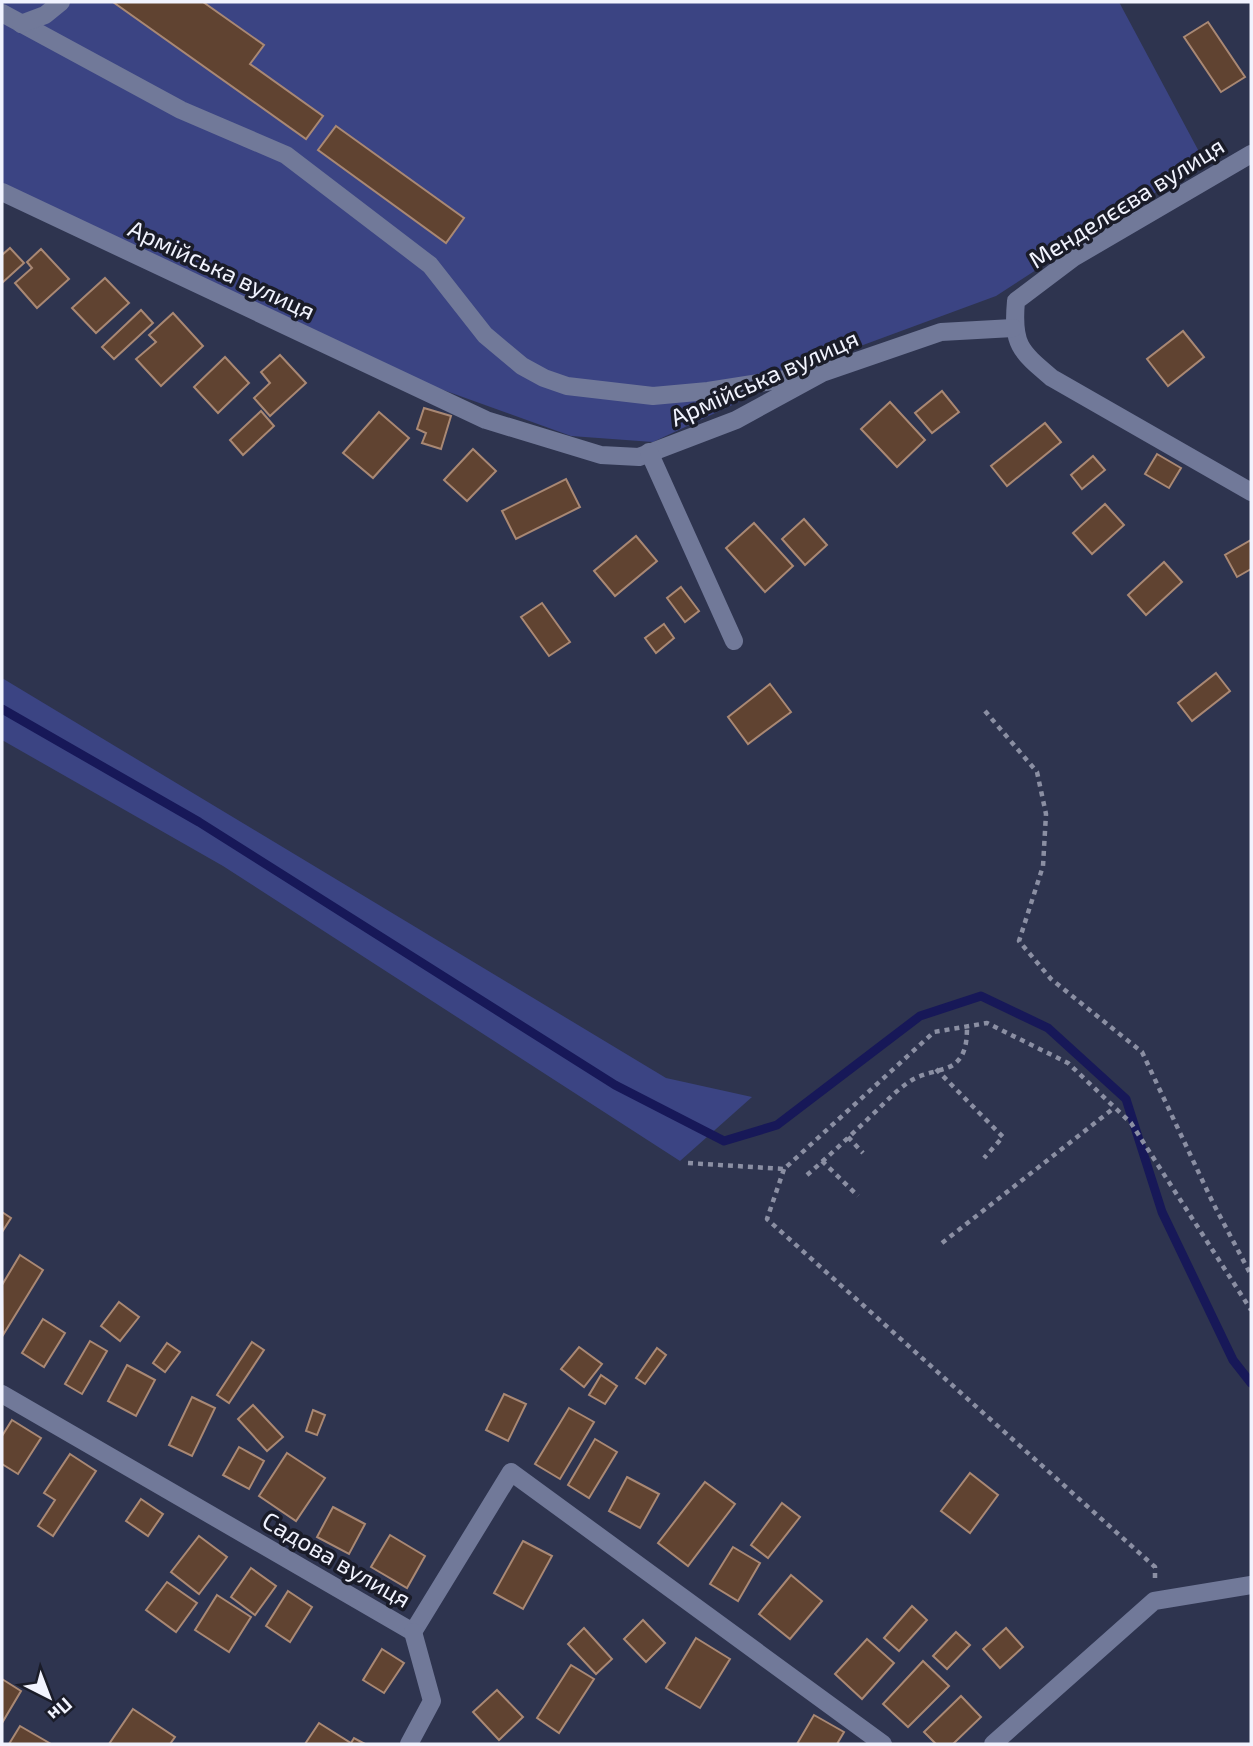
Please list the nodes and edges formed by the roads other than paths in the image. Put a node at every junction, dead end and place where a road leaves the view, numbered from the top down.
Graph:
1 (61, 2) edge
2 (2, 13) edge
3 (21, 24) junction
4 (1251, 154) edge
5 (2, 191) edge
6 (1013, 328) junction
7 (822, 373) junction
8 (649, 452) junction
9 (1251, 492) edge
10 (734, 641) dead end
11 (2, 1394) edge
12 (1251, 1585) edge
13 (414, 1632) junction
14 (409, 1744) edge
15 (883, 1744) edge
16 (993, 1744) edge

1 - 3 street
2 - 3 street
3 - 7 street
4 - 6 street, Менделєєва вулиця
5 - 8 street, Армійська вулиця
6 - 7 street, Армійська вулиця
6 - 9 street
7 - 8 street, Армійська вулиця
8 - 10 street
11 - 13 street, Садова вулиця
12 - 16 street
13 - 14 street
13 - 15 street, Садова вулиця

